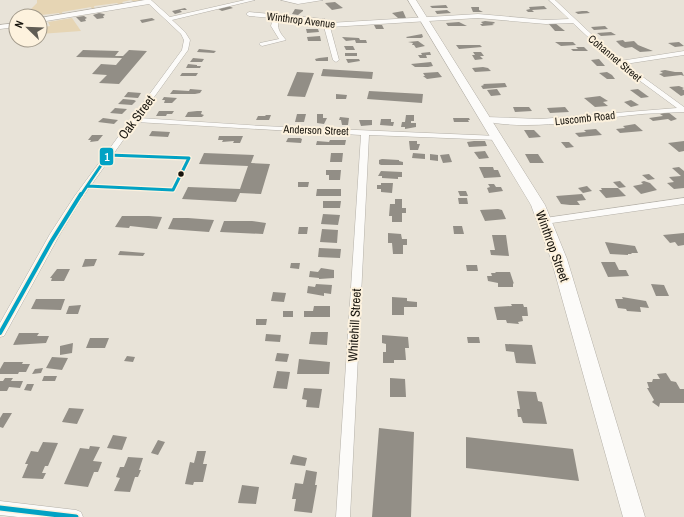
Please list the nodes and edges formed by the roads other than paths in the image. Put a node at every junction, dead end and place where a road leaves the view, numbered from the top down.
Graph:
1 (252, 0) edge
2 (284, 0) edge
3 (320, 0) edge
4 (412, 0) edge
5 (552, 0) edge
6 (149, 1) edge
7 (248, 14) dead end
8 (276, 17) junction
9 (48, 19) edge
10 (169, 19) junction
11 (424, 20) junction
12 (574, 21) junction
13 (327, 25) junction
14 (262, 44) dead end
15 (684, 53) edge
16 (336, 60) dead end
17 (619, 64) junction
18 (684, 110) edge
19 (486, 119) junction
20 (133, 120) junction
21 (365, 132) junction
22 (498, 138) junction
23 (684, 201) edge
24 (545, 221) junction
25 (10, 315) junction
26 (0, 321) edge
27 (0, 333) edge
28 (0, 508) edge
29 (76, 517) edge
30 (343, 517) edge
31 (634, 517) edge

1 - 10 street
2 - 3 street
4 - 11 highway, Winthrop Street
5 - 12 street, Cohannet Street
6 - 9 street
6 - 10 street, Oak Street
7 - 8 street, Winthrop Avenue
8 - 13 street, Winthrop Avenue
8 - 14 street
10 - 20 street, Oak Street
11 - 12 street, Winthrop Avenue
11 - 13 street, Winthrop Avenue
11 - 19 highway, Winthrop Street
12 - 17 street, Cohannet Street
13 - 16 street
15 - 17 street
17 - 18 street, Cohannet Street
18 - 19 street, Luscomb Road
19 - 22 highway, Winthrop Street
20 - 21 street, Anderson Street
20 - 25 street, Oak Street
21 - 22 street, Anderson Street
21 - 30 street, Whitehill Street
22 - 24 highway, Winthrop Street
23 - 24 street
24 - 31 highway, Winthrop Street
25 - 26 street
25 - 27 street, Oak Street
28 - 29 street

